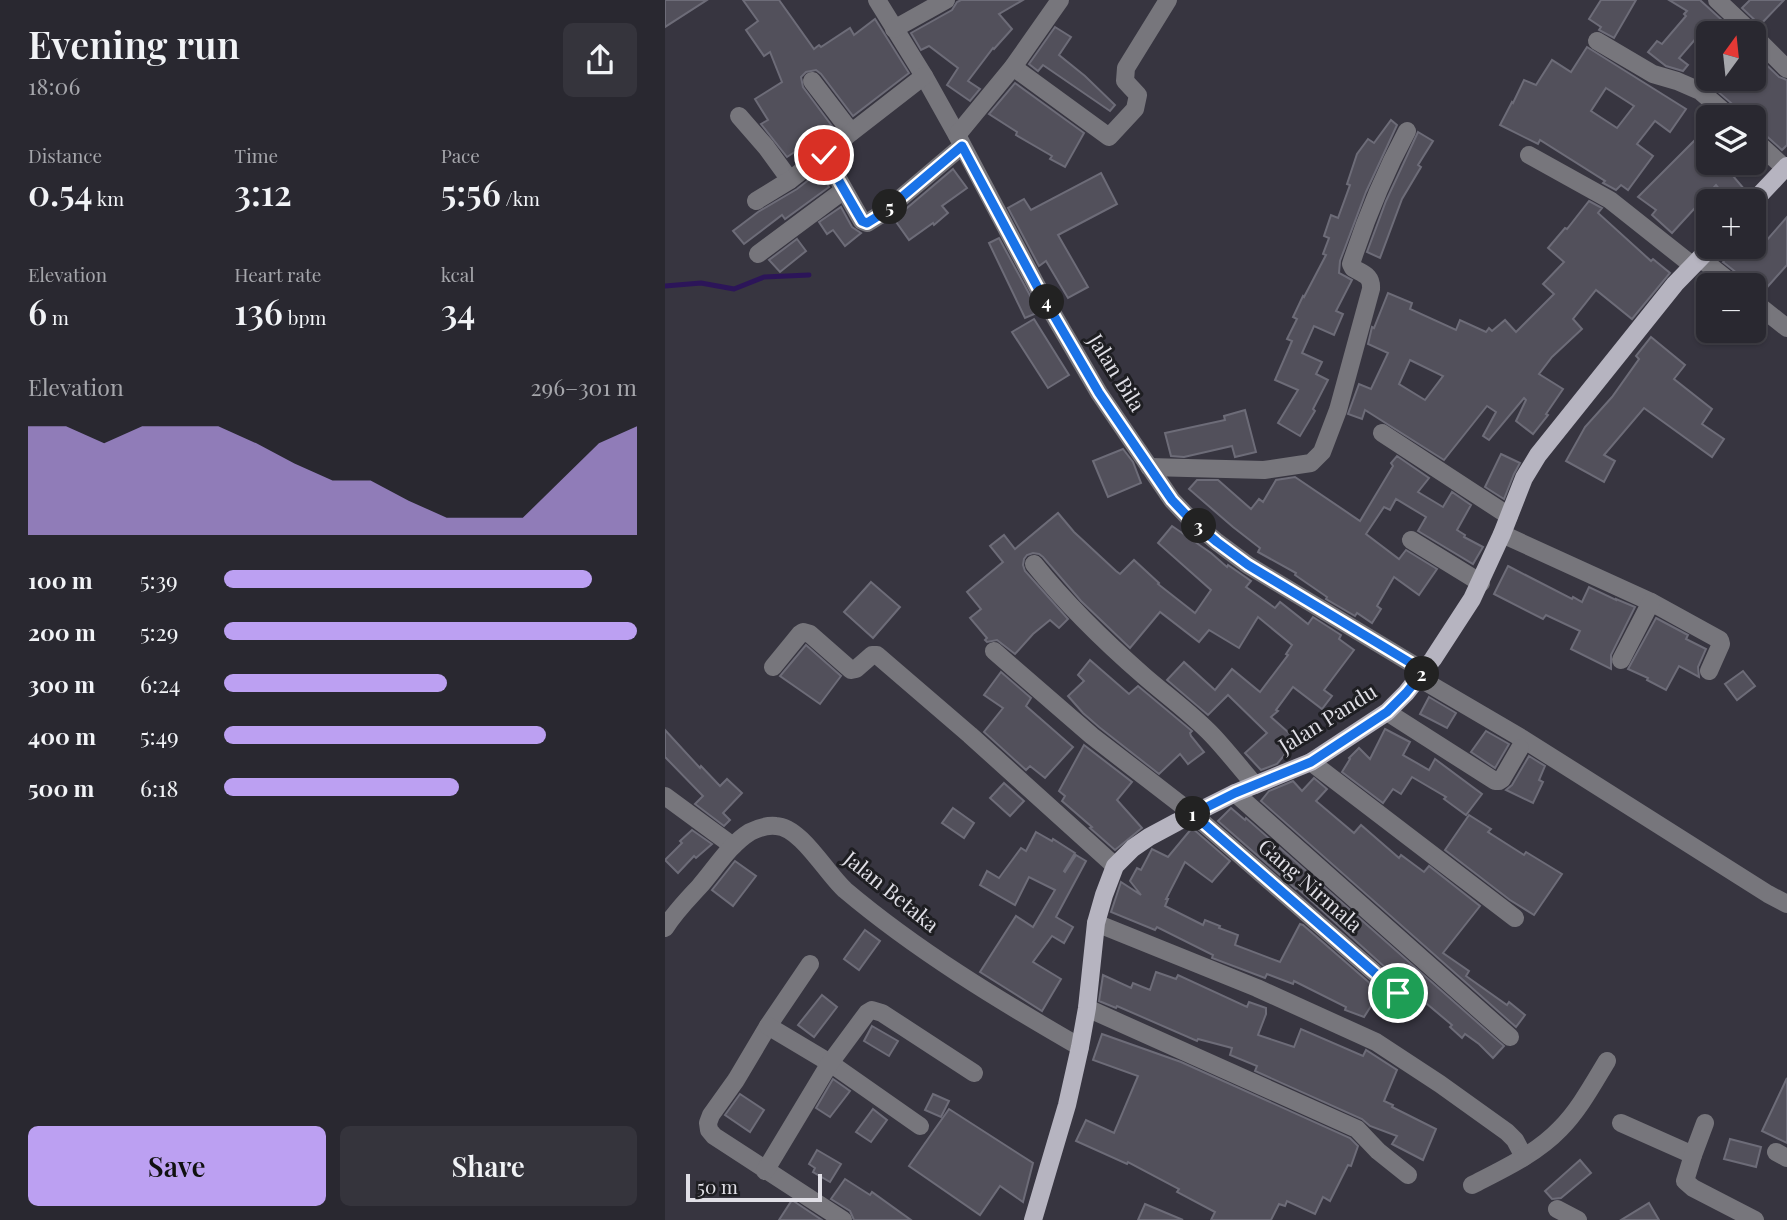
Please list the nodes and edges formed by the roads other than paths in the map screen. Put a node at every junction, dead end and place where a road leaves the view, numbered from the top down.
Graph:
1 (877, 0) edge
2 (946, 0) edge
3 (1060, 0) edge
4 (1168, 0) edge
5 (1717, 0) edge
6 (1739, 21) edge
7 (894, 29) junction
8 (1597, 41) dead end
9 (1766, 47) edge
10 (1013, 67) junction
11 (1787, 69) edge
12 (924, 76) junction
13 (812, 82) dead end
14 (1716, 105) edge
15 (739, 116) dead end
16 (1407, 131) dead end
17 (851, 132) junction
18 (960, 140) junction
19 (1766, 150) edge
20 (824, 155) junction
21 (1529, 155) dead end
22 (1786, 167) edge
23 (790, 180) junction
24 (1765, 189) edge
25 (844, 190) junction
26 (756, 201) dead end
27 (758, 254) dead end
28 (1696, 254) edge
29 (1699, 259) edge
30 (1703, 259) edge
31 (1720, 273) edge
32 (1766, 311) edge
33 (1787, 328) edge
34 (1382, 433) dead end
35 (1149, 467) junction
36 (1509, 516) junction
37 (1502, 534) junction
38 (1411, 540) dead end
39 (1034, 564) dead end
40 (1481, 583) junction
41 (1651, 602) junction
42 (994, 650) dead end
43 (1621, 660) dead end
44 (773, 667) dead end
45 (1709, 671) dead end
46 (1421, 674) junction
47 (1387, 712) junction
48 (1520, 748) dead end
49 (1311, 762) junction
50 (1255, 785) junction
51 (1235, 793) junction
52 (665, 796) edge
53 (1193, 814) junction
54 (733, 846) junction
55 (1115, 866) junction
56 (1787, 904) edge
57 (668, 918) edge
58 (1515, 919) dead end
59 (1096, 923) junction
60 (810, 964) dead end
61 (1398, 993) dead end
62 (1087, 1008) junction
63 (768, 1026) junction
64 (1510, 1037) dead end
65 (1080, 1047) junction
66 (1607, 1061) dead end
67 (830, 1063) junction
68 (974, 1073) dead end
69 (1621, 1123) dead end
70 (1705, 1123) dead end
71 (920, 1126) dead end
72 (1693, 1155) junction
73 (1524, 1157) junction
74 (765, 1171) junction
75 (1408, 1175) dead end
76 (1472, 1185) dead end
77 (1557, 1209) dead end
78 (843, 1220) edge
79 (1033, 1220) edge
80 (1578, 1220) edge
81 (1755, 1220) edge

1 - 7 street, Jalan Bila
2 - 7 street
3 - 10 street
4 - 10 street
5 - 6 street
7 - 12 street, Jalan Bila
8 - 14 street
9 - 11 street
10 - 18 street
12 - 17 street
12 - 18 street, Jalan Bila
13 - 17 street
15 - 23 street
16 - 35 street
17 - 20 street
18 - 25 street
18 - 35 street, Jalan Bila
19 - 22 street
20 - 23 street
20 - 25 street
21 - 28 street
22 - 24 main road
23 - 26 street
25 - 27 street
29 - 36 main road, Jalan Pandu
30 - 31 street
32 - 33 street
34 - 36 street
35 - 46 street, Jalan Bila
36 - 37 main road, Jalan Pandu
37 - 40 main road, Jalan Pandu
37 - 41 street
38 - 40 street
39 - 50 street
40 - 46 main road, Jalan Pandu
41 - 43 street
41 - 45 street
42 - 53 street, Gang Nirmala
44 - 55 street
46 - 47 main road, Jalan Pandu
46 - 56 street, Jalan Bila
47 - 48 street
47 - 49 main road, Jalan Pandu
49 - 50 main road, Jalan Pandu
49 - 58 street
50 - 51 main road, Jalan Pandu
51 - 53 main road, Jalan Pandu
51 - 64 street
52 - 54 street
53 - 55 main road, Jalan Pandu
53 - 61 street, Gang Nirmala
54 - 57 street, Jalan Betaka
54 - 65 street, Jalan Betaka
55 - 59 main road, Jalan Pandu
59 - 62 main road, Jalan Pandu
59 - 73 street
60 - 63 street
62 - 65 main road, Jalan Pandu
62 - 75 street
63 - 67 street
63 - 74 street
65 - 79 main road, Jalan Pandu
66 - 73 street
67 - 68 street
67 - 71 street
67 - 74 street
69 - 72 street
70 - 72 street
72 - 81 street
73 - 76 street
74 - 78 street
77 - 80 street

